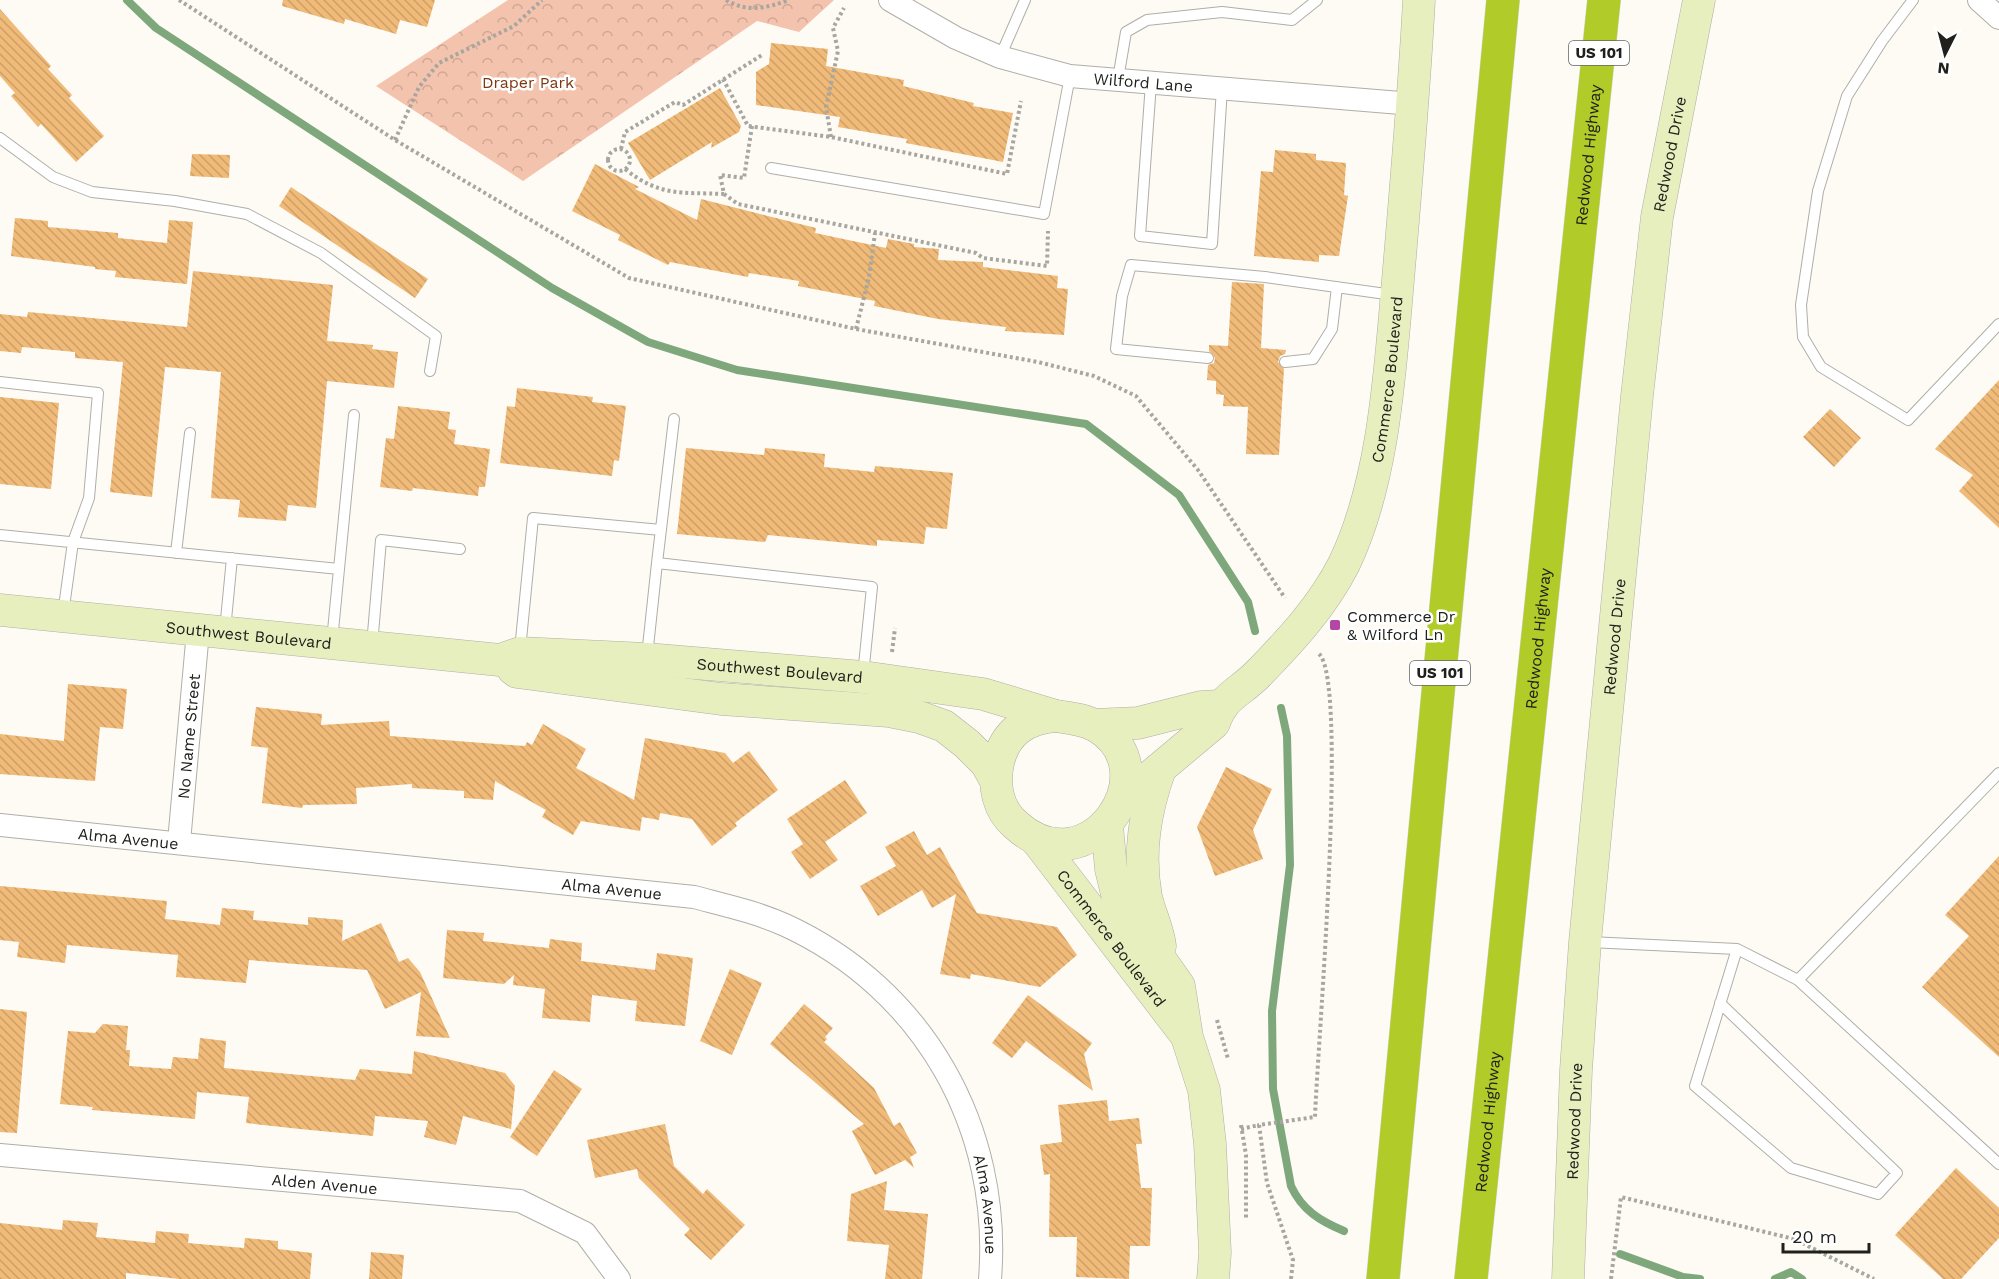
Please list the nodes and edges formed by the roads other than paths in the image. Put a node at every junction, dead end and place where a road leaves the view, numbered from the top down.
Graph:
1 (890, 0) edge
2 (1025, 0) edge
3 (1317, 0) edge
4 (1419, 0) edge
5 (1498, 0) edge
6 (1503, 0) edge
7 (1604, 0) edge
8 (1613, 0) edge
9 (1699, 0) edge
10 (1913, 0) edge
11 (1979, 0) edge
12 (1999, 18) edge
13 (1000, 57) junction
14 (1497, 68) junction
15 (1070, 76) junction
16 (1118, 79) junction
17 (1151, 83) junction
18 (1222, 88) junction
19 (1413, 104) junction
20 (1594, 105) junction
21 (0, 138) edge
22 (771, 168) dead end
23 (1337, 287) junction
24 (1397, 296) junction
25 (1999, 324) edge
26 (1208, 358) dead end
27 (1285, 362) dead end
28 (430, 370) dead end
29 (0, 382) edge
30 (354, 415) dead end
31 (674, 419) dead end
32 (190, 433) dead end
33 (661, 530) junction
34 (0, 535) edge
35 (73, 542) junction
36 (460, 549) dead end
37 (176, 553) junction
38 (232, 558) junction
39 (657, 563) junction
40 (339, 569) junction
41 (0, 610) edge
42 (62, 616) junction
43 (211, 632) junction
44 (332, 645) junction
45 (371, 648) junction
46 (510, 656) junction
47 (646, 659) junction
48 (863, 677) junction
49 (1220, 706) junction
50 (1056, 716) junction
51 (1094, 725) junction
52 (1160, 769) junction
53 (1999, 773) edge
54 (995, 779) junction
55 (1114, 814) junction
56 (0, 825) edge
57 (1035, 838) junction
58 (179, 842) junction
59 (1585, 942) junction
60 (1737, 949) junction
61 (1162, 961) junction
62 (1798, 980) junction
63 (1720, 1003) junction
64 (1187, 1037) junction
65 (0, 1155) edge
66 (1999, 1164) edge
67 (619, 1279) edge
68 (990, 1279) edge
69 (1213, 1279) edge
70 (1383, 1279) edge
71 (1472, 1279) edge
72 (1568, 1279) edge

1 - 13 street, Wilford Lane
2 - 13 lane
3 - 16 lane
4 - 19 street, Commerce Boulevard
5 - 14 highway
6 - 14 highway, US 101
7 - 20 highway, Redwood Highway / US 101
8 - 20 highway
9 - 59 street, Redwood Drive
10 - 25 lane
11 - 12 street
13 - 15 street, Wilford Lane
14 - 70 highway, US 101
15 - 16 street, Wilford Lane
15 - 22 lane
16 - 17 street, Wilford Lane
17 - 18 street, Wilford Lane
17 - 18 lane
18 - 19 street, Wilford Lane
19 - 24 street, Commerce Boulevard
20 - 71 highway, Redwood Highway / US 101
21 - 28 lane
23 - 24 lane
23 - 26 lane
23 - 27 lane
24 - 49 street, Commerce Boulevard
29 - 35 lane
30 - 40 lane
31 - 33 lane
32 - 37 lane
33 - 39 lane
33 - 46 lane
34 - 35 lane
35 - 37 lane
35 - 42 lane
36 - 45 lane
37 - 38 lane
38 - 40 lane
38 - 43 lane
39 - 47 lane
39 - 48 lane
40 - 44 lane
41 - 42 street, Southwest Boulevard
42 - 43 street, Southwest Boulevard
43 - 44 street, Southwest Boulevard
43 - 58 street, No Name Street
44 - 45 street, Southwest Boulevard
45 - 46 street, Southwest Boulevard
46 - 47 street, Southwest Boulevard
46 - 54 street, Southwest Boulevard
47 - 48 street, Southwest Boulevard
48 - 50 street, Southwest Boulevard
49 - 51 street, Commerce Boulevard
49 - 52 street, Commerce Boulevard
50 - 51 street, Commerce Boulevard
50 - 54 street, Commerce Boulevard
51 - 55 street, Commerce Boulevard
52 - 55 street, Commerce Boulevard
52 - 61 street
53 - 62 lane
54 - 57 street, Commerce Boulevard
55 - 57 street, Commerce Boulevard
55 - 61 street, Commerce Boulevard
56 - 58 street, Alma Avenue
57 - 64 street, Commerce Boulevard
58 - 68 street, Alma Avenue
59 - 60 lane
59 - 72 street, Redwood Drive
60 - 62 lane
60 - 63 lane
61 - 64 street, Commerce Boulevard
62 - 66 lane
63 - 63 lane
64 - 69 street, Commerce Boulevard
65 - 67 street, Alden Avenue

